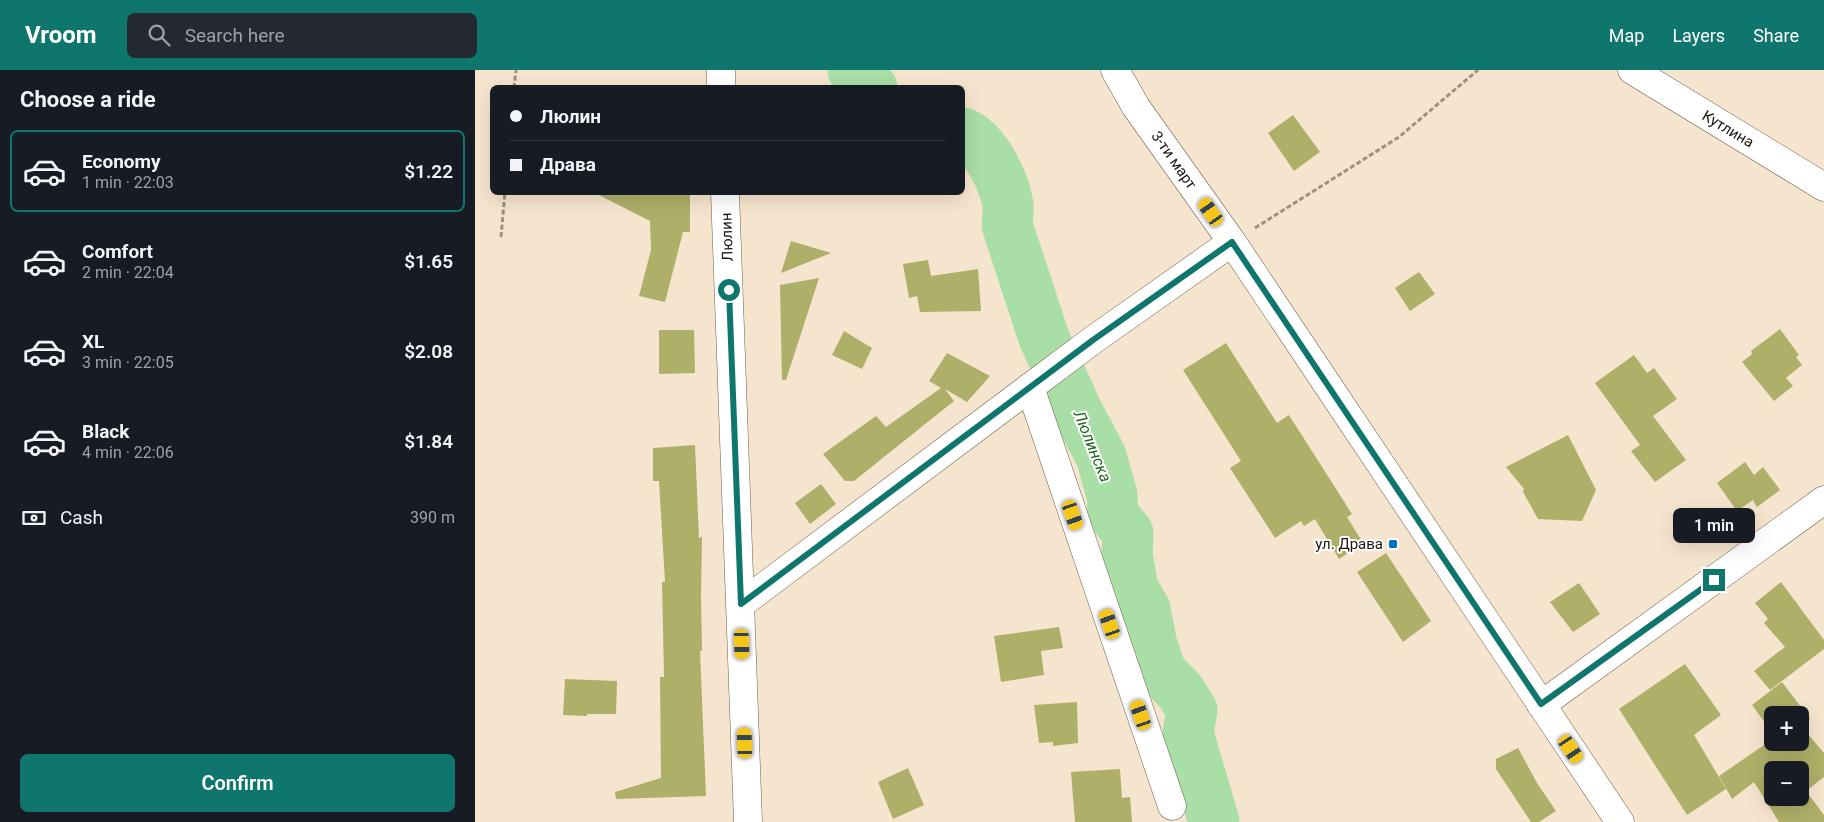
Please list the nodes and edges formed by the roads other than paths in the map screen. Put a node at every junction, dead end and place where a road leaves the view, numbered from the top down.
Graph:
1 (721, 70) edge
2 (1115, 70) edge
3 (1632, 70) edge
4 (721, 85) edge
5 (1824, 187) edge
6 (725, 195) edge
7 (1232, 242) junction
8 (1030, 387) junction
9 (1824, 500) edge
10 (741, 604) junction
11 (1541, 704) junction
12 (1172, 806) dead end
13 (748, 822) edge
14 (1620, 822) edge

1 - 4 street
2 - 7 street, 3-ти март
3 - 5 street, Кутлина
6 - 10 street, Люлин
7 - 8 street
7 - 11 street, 3-ти март
8 - 10 street
8 - 12 street
9 - 11 street
10 - 13 street, Люлин
11 - 14 street, 3-ти март

